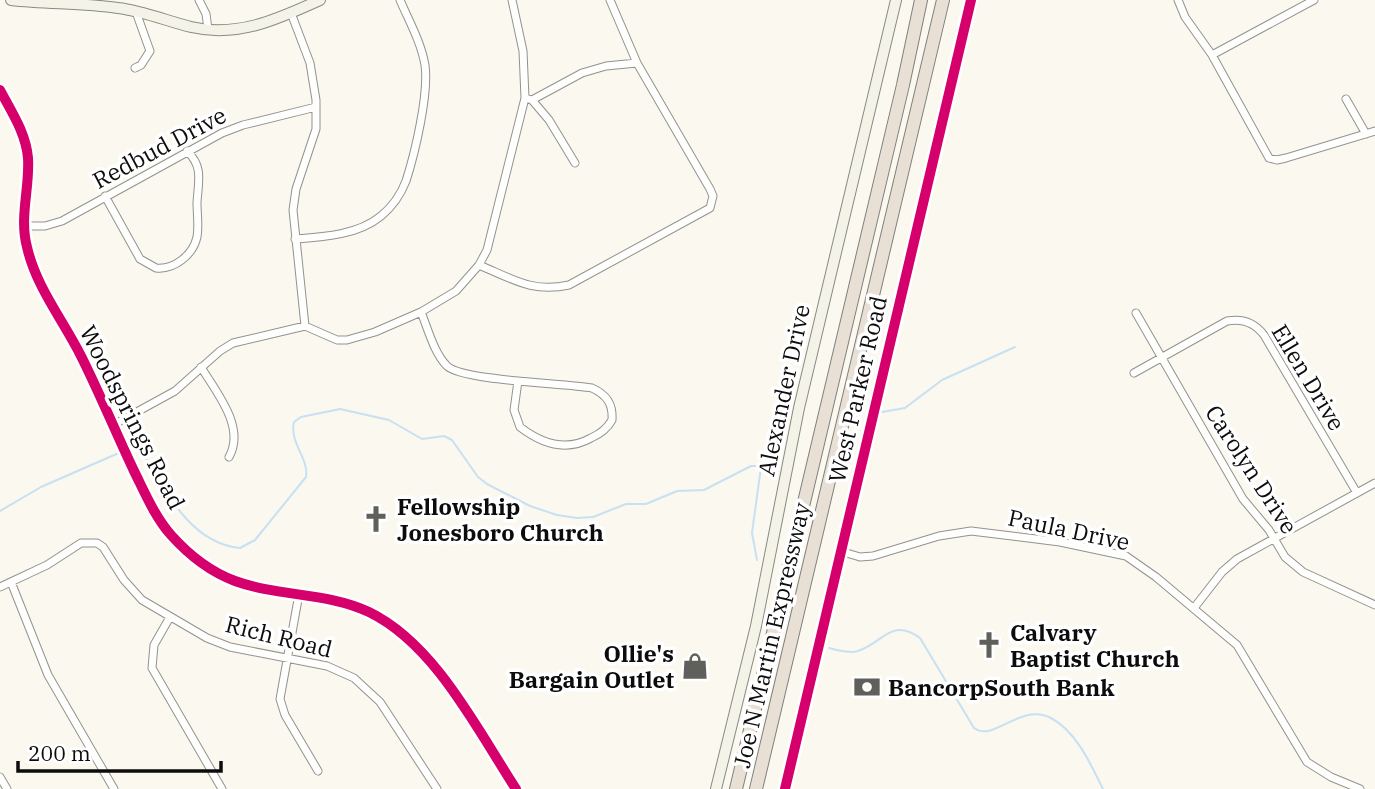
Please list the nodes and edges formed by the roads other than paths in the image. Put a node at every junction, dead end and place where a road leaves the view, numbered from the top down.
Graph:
1 (11, 0) edge
2 (198, 0) edge
3 (320, 0) edge
4 (400, 0) edge
5 (512, 0) edge
6 (610, 0) edge
7 (896, 0) edge
8 (921, 0) edge
9 (943, 0) edge
10 (971, 0) edge
11 (1178, 0) edge
12 (1314, 0) edge
13 (120, 4) edge
14 (136, 12) junction
15 (291, 13) junction
16 (208, 29) junction
17 (1212, 55) junction
18 (637, 63) junction
19 (135, 68) dead end
20 (0, 90) edge
21 (529, 99) junction
22 (1346, 99) dead end
23 (316, 107) junction
24 (1375, 131) edge
25 (1366, 134) junction
26 (187, 151) junction
27 (575, 163) dead end
28 (105, 196) junction
29 (24, 226) junction
30 (295, 239) junction
31 (479, 265) junction
32 (421, 312) junction
33 (1136, 313) dead end
34 (305, 326) junction
35 (1161, 359) junction
36 (201, 367) junction
37 (1134, 373) dead end
38 (518, 381) junction
39 (113, 425) junction
40 (229, 457) dead end
41 (1375, 483) edge
42 (1357, 493) junction
43 (1274, 538) junction
44 (840, 551) junction
45 (11, 582) junction
46 (0, 587) edge
47 (299, 594) junction
48 (1375, 605) edge
49 (1194, 608) junction
50 (170, 617) junction
51 (287, 658) junction
52 (318, 771) dead end
53 (0, 777) edge
54 (7, 789) edge
55 (114, 789) edge
56 (222, 789) edge
57 (437, 789) edge
58 (516, 789) edge
59 (716, 789) edge
60 (736, 789) edge
61 (756, 789) edge
62 (785, 789) edge
63 (1360, 789) edge

1 - 13 street
2 - 16 street
3 - 15 street
4 - 30 street
5 - 21 street
6 - 18 street
7 - 59 street, Alexander Drive
8 - 60 highway, Joe N Martin Expressway
9 - 61 highway, Joe N Martin Expressway
10 - 44 street, West Parker Road
11 - 17 street
12 - 17 street
13 - 14 street
14 - 16 street
14 - 19 street
15 - 16 street
15 - 23 street
17 - 25 street
18 - 21 street
18 - 31 street
20 - 29 street, Woodsprings Road
21 - 27 street
21 - 31 street
22 - 25 street
23 - 26 street, Redbud Drive
23 - 30 street
24 - 25 street
26 - 28 street, Redbud Drive
26 - 28 street
28 - 29 street, Redbud Drive
29 - 39 street, Woodsprings Road
30 - 34 street
31 - 32 street
32 - 34 street
32 - 38 street
33 - 35 street, Carolyn Drive
34 - 36 street
35 - 37 street, Ellen Drive
35 - 42 street, Ellen Drive
35 - 43 street, Carolyn Drive
36 - 39 street
36 - 40 street
38 - 38 street
39 - 47 street, Woodsprings Road
41 - 42 street
42 - 43 street
43 - 48 street, Carolyn Drive
43 - 49 street
44 - 49 street, Paula Drive
44 - 62 street, West Parker Road
45 - 46 street
45 - 50 street, Rich Road
45 - 55 street
47 - 51 street
47 - 58 street, Woodsprings Road
49 - 63 street, Paula Drive
50 - 51 street, Rich Road
50 - 56 street
51 - 52 street
51 - 57 street, Rich Road
53 - 54 street

